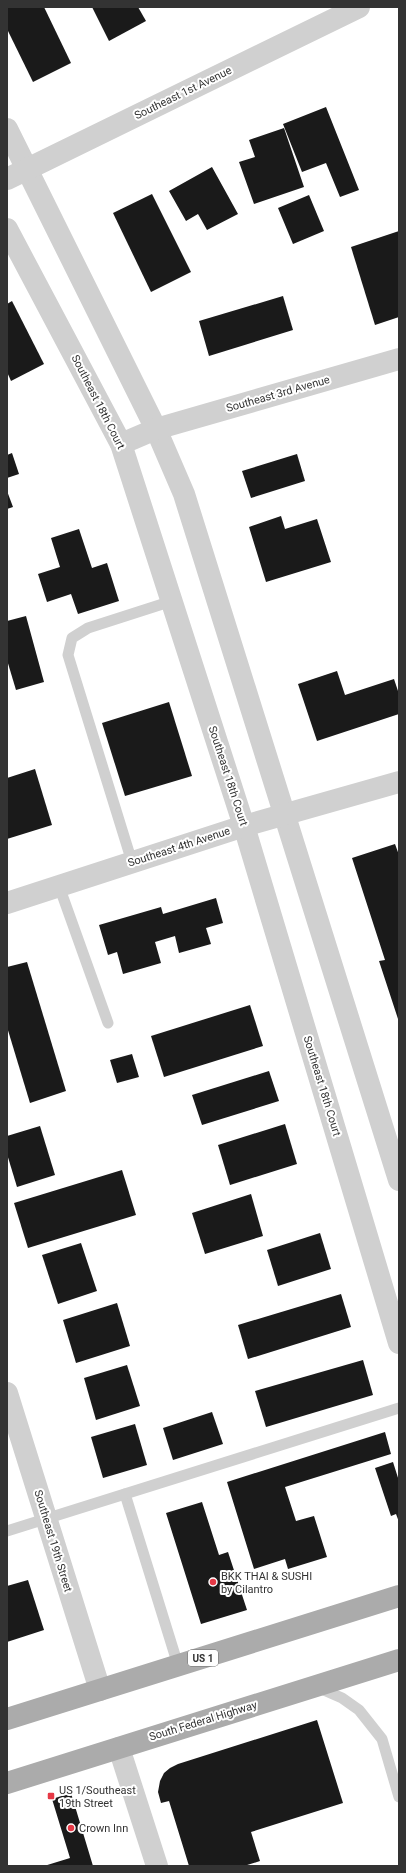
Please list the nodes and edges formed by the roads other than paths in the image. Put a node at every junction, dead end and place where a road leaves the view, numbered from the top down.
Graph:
1 (360, 7) edge
2 (7, 128) edge
3 (27, 168) junction
4 (7, 178) edge
5 (7, 228) edge
6 (399, 359) edge
7 (156, 430) junction
8 (121, 444) junction
9 (172, 601) junction
10 (399, 782) edge
11 (284, 814) junction
12 (244, 826) junction
13 (132, 862) junction
14 (59, 886) junction
15 (7, 903) edge
16 (108, 1023) dead end
17 (399, 1180) edge
18 (399, 1343) edge
19 (7, 1392) edge
20 (399, 1408) edge
21 (125, 1494) junction
22 (46, 1518) junction
23 (7, 1531) edge
24 (399, 1596) edge
25 (399, 1660) edge
26 (178, 1666) junction
27 (315, 1686) junction
28 (100, 1690) junction
29 (7, 1719) edge
30 (119, 1748) junction
31 (7, 1783) edge
32 (399, 1797) edge
33 (157, 1866) edge

1 - 3 street, Southeast 1st Avenue
2 - 3 street
3 - 4 street, Southeast 1st Avenue
3 - 7 street
5 - 8 street, Southeast 18th Court
6 - 7 street, Southeast 3rd Avenue
7 - 8 street, Southeast 3rd Avenue
7 - 11 street
8 - 9 street, Southeast 18th Court
9 - 12 street, Southeast 18th Court
9 - 13 lane
10 - 11 street, Southeast 4th Avenue
11 - 12 street, Southeast 4th Avenue
11 - 17 street
12 - 13 street, Southeast 4th Avenue
12 - 18 street, Southeast 18th Court
13 - 14 street, Southeast 4th Avenue
14 - 15 street, Southeast 4th Avenue
14 - 16 lane
19 - 22 street, Southeast 19th Street
20 - 21 lane
21 - 22 lane
21 - 26 lane
22 - 23 lane
22 - 28 street, Southeast 19th Street
24 - 26 main road, US 1
25 - 27 main road, South Federal Highway
26 - 28 main road, US 1
27 - 30 main road, South Federal Highway
27 - 32 lane
28 - 29 main road, US 1
30 - 31 main road, South Federal Highway
30 - 33 street

